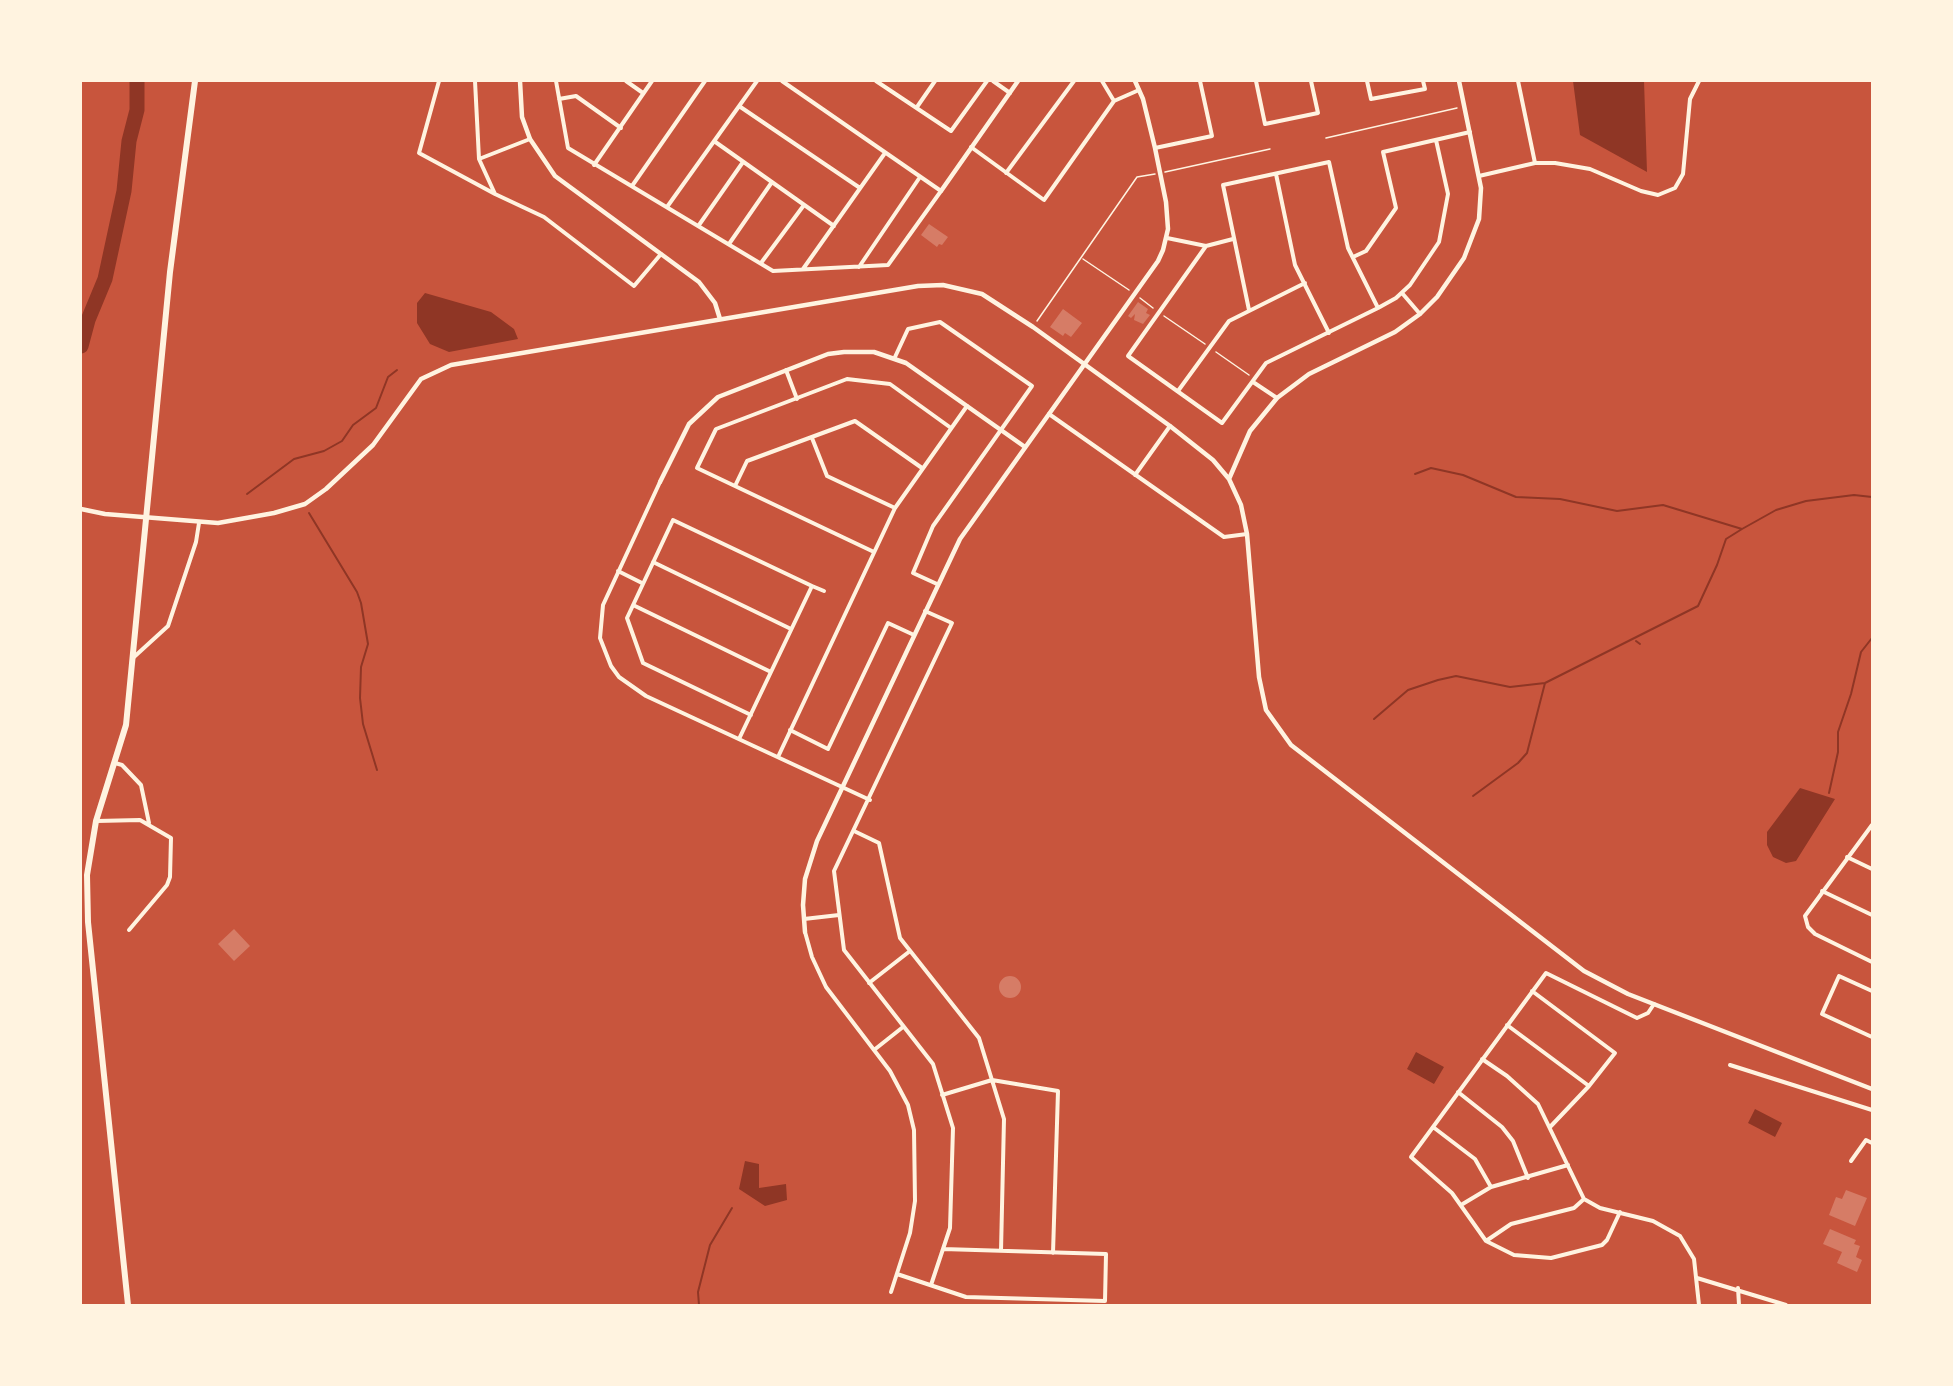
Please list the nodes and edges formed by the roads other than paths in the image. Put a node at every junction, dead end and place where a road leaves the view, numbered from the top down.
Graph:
1 (195, 81) edge
2 (439, 81) edge
3 (476, 81) edge
4 (520, 81) edge
5 (556, 81) edge
6 (626, 81) edge
7 (652, 81) edge
8 (705, 81) edge
9 (757, 81) edge
10 (782, 81) edge
11 (876, 81) edge
12 (936, 81) edge
13 (987, 81) edge
14 (993, 81) edge
15 (1018, 81) edge
16 (1074, 81) edge
17 (1102, 81) edge
18 (1135, 81) edge
19 (1200, 81) edge
20 (1256, 81) edge
21 (1311, 81) edge
22 (1367, 81) edge
23 (1423, 81) edge
24 (1460, 81) edge
25 (1518, 81) edge
26 (1699, 81) edge
27 (1139, 90) junction
28 (643, 93) junction
29 (1010, 93) junction
30 (559, 99) junction
31 (1114, 100) junction
32 (739, 106) junction
33 (917, 107) junction
34 (621, 128) junction
35 (1471, 132) junction
36 (530, 139) junction
37 (1436, 140) junction
38 (714, 141) junction
39 (971, 147) junction
40 (1155, 148) junction
41 (885, 153) junction
42 (479, 159) junction
43 (743, 162) junction
44 (1535, 163) junction
45 (594, 165) junction
46 (1006, 173) junction
47 (1276, 174) junction
48 (1479, 176) junction
49 (920, 177) junction
50 (772, 182) junction
51 (632, 186) junction
52 (860, 188) junction
53 (940, 191) junction
54 (495, 194) junction
55 (804, 205) junction
56 (667, 207) junction
57 (699, 225) junction
58 (834, 226) junction
59 (1167, 238) junction
60 (1233, 239) junction
61 (729, 244) junction
62 (1206, 246) junction
63 (661, 254) junction
64 (1353, 257) junction
65 (760, 263) junction
66 (859, 267) junction
67 (803, 269) junction
68 (1305, 283) junction
69 (1402, 293) junction
70 (1378, 308) junction
71 (1249, 310) junction
72 (1420, 314) junction
73 (720, 319) junction
74 (1329, 333) junction
75 (895, 357) junction
76 (1084, 365) junction
77 (786, 370) junction
78 (1254, 380) junction
79 (1178, 391) junction
80 (1277, 398) junction
81 (797, 399) junction
82 (967, 406) junction
83 (1049, 414) junction
84 (1170, 426) junction
85 (951, 428) junction
86 (1002, 430) junction
87 (812, 438) junction
88 (1025, 447) junction
89 (922, 468) junction
90 (1135, 475) junction
91 (1229, 479) junction
92 (660, 482) joint
93 (735, 486) junction
94 (895, 508) junction
95 (82, 510) edge
96 (145, 518) junction
97 (199, 523) junction
98 (1246, 534) junction
99 (874, 552) junction
100 (653, 562) junction
101 (618, 571) junction
102 (642, 583) junction
103 (937, 584) junction
104 (812, 585) junction
105 (824, 591) dead end
106 (633, 605) junction
107 (925, 611) junction
108 (791, 629) junction
109 (914, 635) junction
110 (133, 657) junction
111 (771, 672) junction
112 (751, 715) junction
113 (790, 730) junction
114 (739, 739) junction
115 (778, 757) junction
116 (115, 763) junction
117 (843, 787) junction
118 (870, 800) junction
119 (96, 821) junction
120 (149, 824) junction
121 (1872, 825) edge
122 (855, 831) junction
123 (1847, 857) junction
124 (1872, 869) edge
125 (1822, 891) junction
126 (839, 915) junction
127 (1872, 915) edge
128 (804, 919) junction
129 (129, 930) dead end
130 (805, 932) joint
131 (910, 951) junction
132 (1872, 962) edge
133 (869, 983) junction
134 (1532, 991) junction
135 (1872, 991) edge
136 (1654, 1004) junction
137 (1507, 1025) junction
138 (903, 1028) junction
139 (1872, 1037) edge
140 (874, 1050) junction
141 (1482, 1059) junction
142 (1730, 1065) dead end
143 (993, 1080) junction
144 (1589, 1086) junction
145 (1872, 1089) edge
146 (1458, 1092) junction
147 (942, 1095) junction
148 (1872, 1110) edge
149 (1551, 1126) junction
150 (1433, 1127) junction
151 (1872, 1143) edge
152 (1851, 1161) dead end
153 (1568, 1165) junction
154 (1528, 1178) junction
155 (1491, 1187) junction
156 (1584, 1199) junction
157 (1461, 1205) junction
158 (1620, 1212) junction
159 (1486, 1240) junction
160 (943, 1249) junction
161 (1001, 1251) junction
162 (1053, 1253) junction
163 (897, 1274) junction
164 (1697, 1278) junction
165 (931, 1285) junction
166 (1738, 1288) junction
167 (891, 1292) dead end
168 (128, 1305) edge
169 (1699, 1305) edge
170 (1739, 1305) edge
171 (1786, 1305) edge

1 - 96 main road
2 - 54 street
3 - 42 street
4 - 36 street
5 - 30 street
6 - 28 street
7 - 28 street
8 - 51 street
9 - 32 street
10 - 41 street
11 - 33 street
12 - 33 street
13 - 33 street
14 - 29 street
15 - 29 street
16 - 46 street
17 - 31 street
18 - 27 street
19 - 40 street
20 - 21 street
22 - 23 street
24 - 35 street
25 - 44 street
26 - 44 street
27 - 31 street
27 - 40 street
28 - 34 street
29 - 39 street
30 - 34 street
30 - 45 street
31 - 46 street
32 - 38 street
32 - 52 street
34 - 45 street
35 - 37 street
35 - 48 street
36 - 42 street
36 - 63 street
37 - 64 street
37 - 69 street
38 - 43 street
38 - 56 street
39 - 46 street
39 - 53 street
40 - 59 street
41 - 49 street
41 - 52 street
42 - 54 street
43 - 50 street
43 - 57 street
44 - 48 street
45 - 51 street
47 - 60 street
47 - 64 street
47 - 68 street
48 - 72 street
49 - 53 street
49 - 66 street
50 - 55 street
50 - 61 street
51 - 56 street
52 - 58 street
53 - 66 street
54 - 63 street
55 - 58 street
55 - 65 street
56 - 57 street
57 - 61 street
58 - 67 street
59 - 62 street
59 - 76 street
60 - 62 street
60 - 71 street
61 - 65 street
62 - 79 street
63 - 73 street
64 - 70 street
65 - 67 street
66 - 67 street
68 - 71 street
68 - 74 street
69 - 70 street
69 - 72 street
70 - 74 street
71 - 79 street
72 - 80 street
73 - 76 street
73 - 97 street
74 - 78 street
75 - 77 street
75 - 82 street
75 - 86 street
76 - 83 street
76 - 84 street
77 - 81 street
77 - 92 street
78 - 79 street
78 - 80 street
80 - 91 street
81 - 85 street
81 - 93 street
82 - 85 street
82 - 86 street
83 - 88 street
83 - 90 street
84 - 90 street
84 - 91 street
85 - 89 street
86 - 88 street
86 - 103 street
87 - 89 street
87 - 93 street
87 - 94 street
88 - 103 street
89 - 94 street
90 - 98 street
91 - 98 street
92 - 101 street
93 - 99 street
94 - 99 street
95 - 96 street
96 - 97 street
96 - 110 main road
97 - 110 street
98 - 136 street
99 - 113 street
100 - 102 street
100 - 104 street
100 - 108 street
101 - 102 street
101 - 114 street
102 - 106 street
103 - 107 street
104 - 105 street
104 - 108 street
106 - 111 street
106 - 112 street
107 - 109 street
107 - 118 street
108 - 111 street
109 - 113 street
109 - 117 street
110 - 116 main road
111 - 112 street
112 - 114 street
113 - 115 street
114 - 115 street
115 - 117 street
116 - 119 main road
116 - 120 street
117 - 118 street
117 - 128 street
118 - 122 street
119 - 120 street
119 - 168 main road
120 - 129 street
121 - 123 street
122 - 126 street
122 - 131 street
123 - 124 street
123 - 125 street
125 - 127 street
125 - 132 street
126 - 128 street
126 - 133 street
128 - 130 street
130 - 140 street
131 - 133 street
131 - 143 street
133 - 138 street
134 - 136 street
134 - 137 street
134 - 144 street
135 - 139 street
136 - 145 street
137 - 141 street
137 - 144 street
138 - 140 street
138 - 147 street
140 - 163 street
141 - 146 street
141 - 149 street
142 - 148 street
143 - 147 street
143 - 161 street
143 - 162 street
144 - 149 street
146 - 150 street
146 - 154 street
147 - 160 street
149 - 153 street
150 - 155 street
150 - 157 street
151 - 152 street
153 - 154 street
153 - 156 street
154 - 155 street
155 - 157 street
156 - 158 street
156 - 159 street
157 - 159 street
158 - 159 street
158 - 164 street
160 - 161 street
160 - 165 street
161 - 162 street
162 - 165 street
163 - 165 street
163 - 167 street
164 - 166 street
164 - 169 street
166 - 170 street
166 - 171 street

